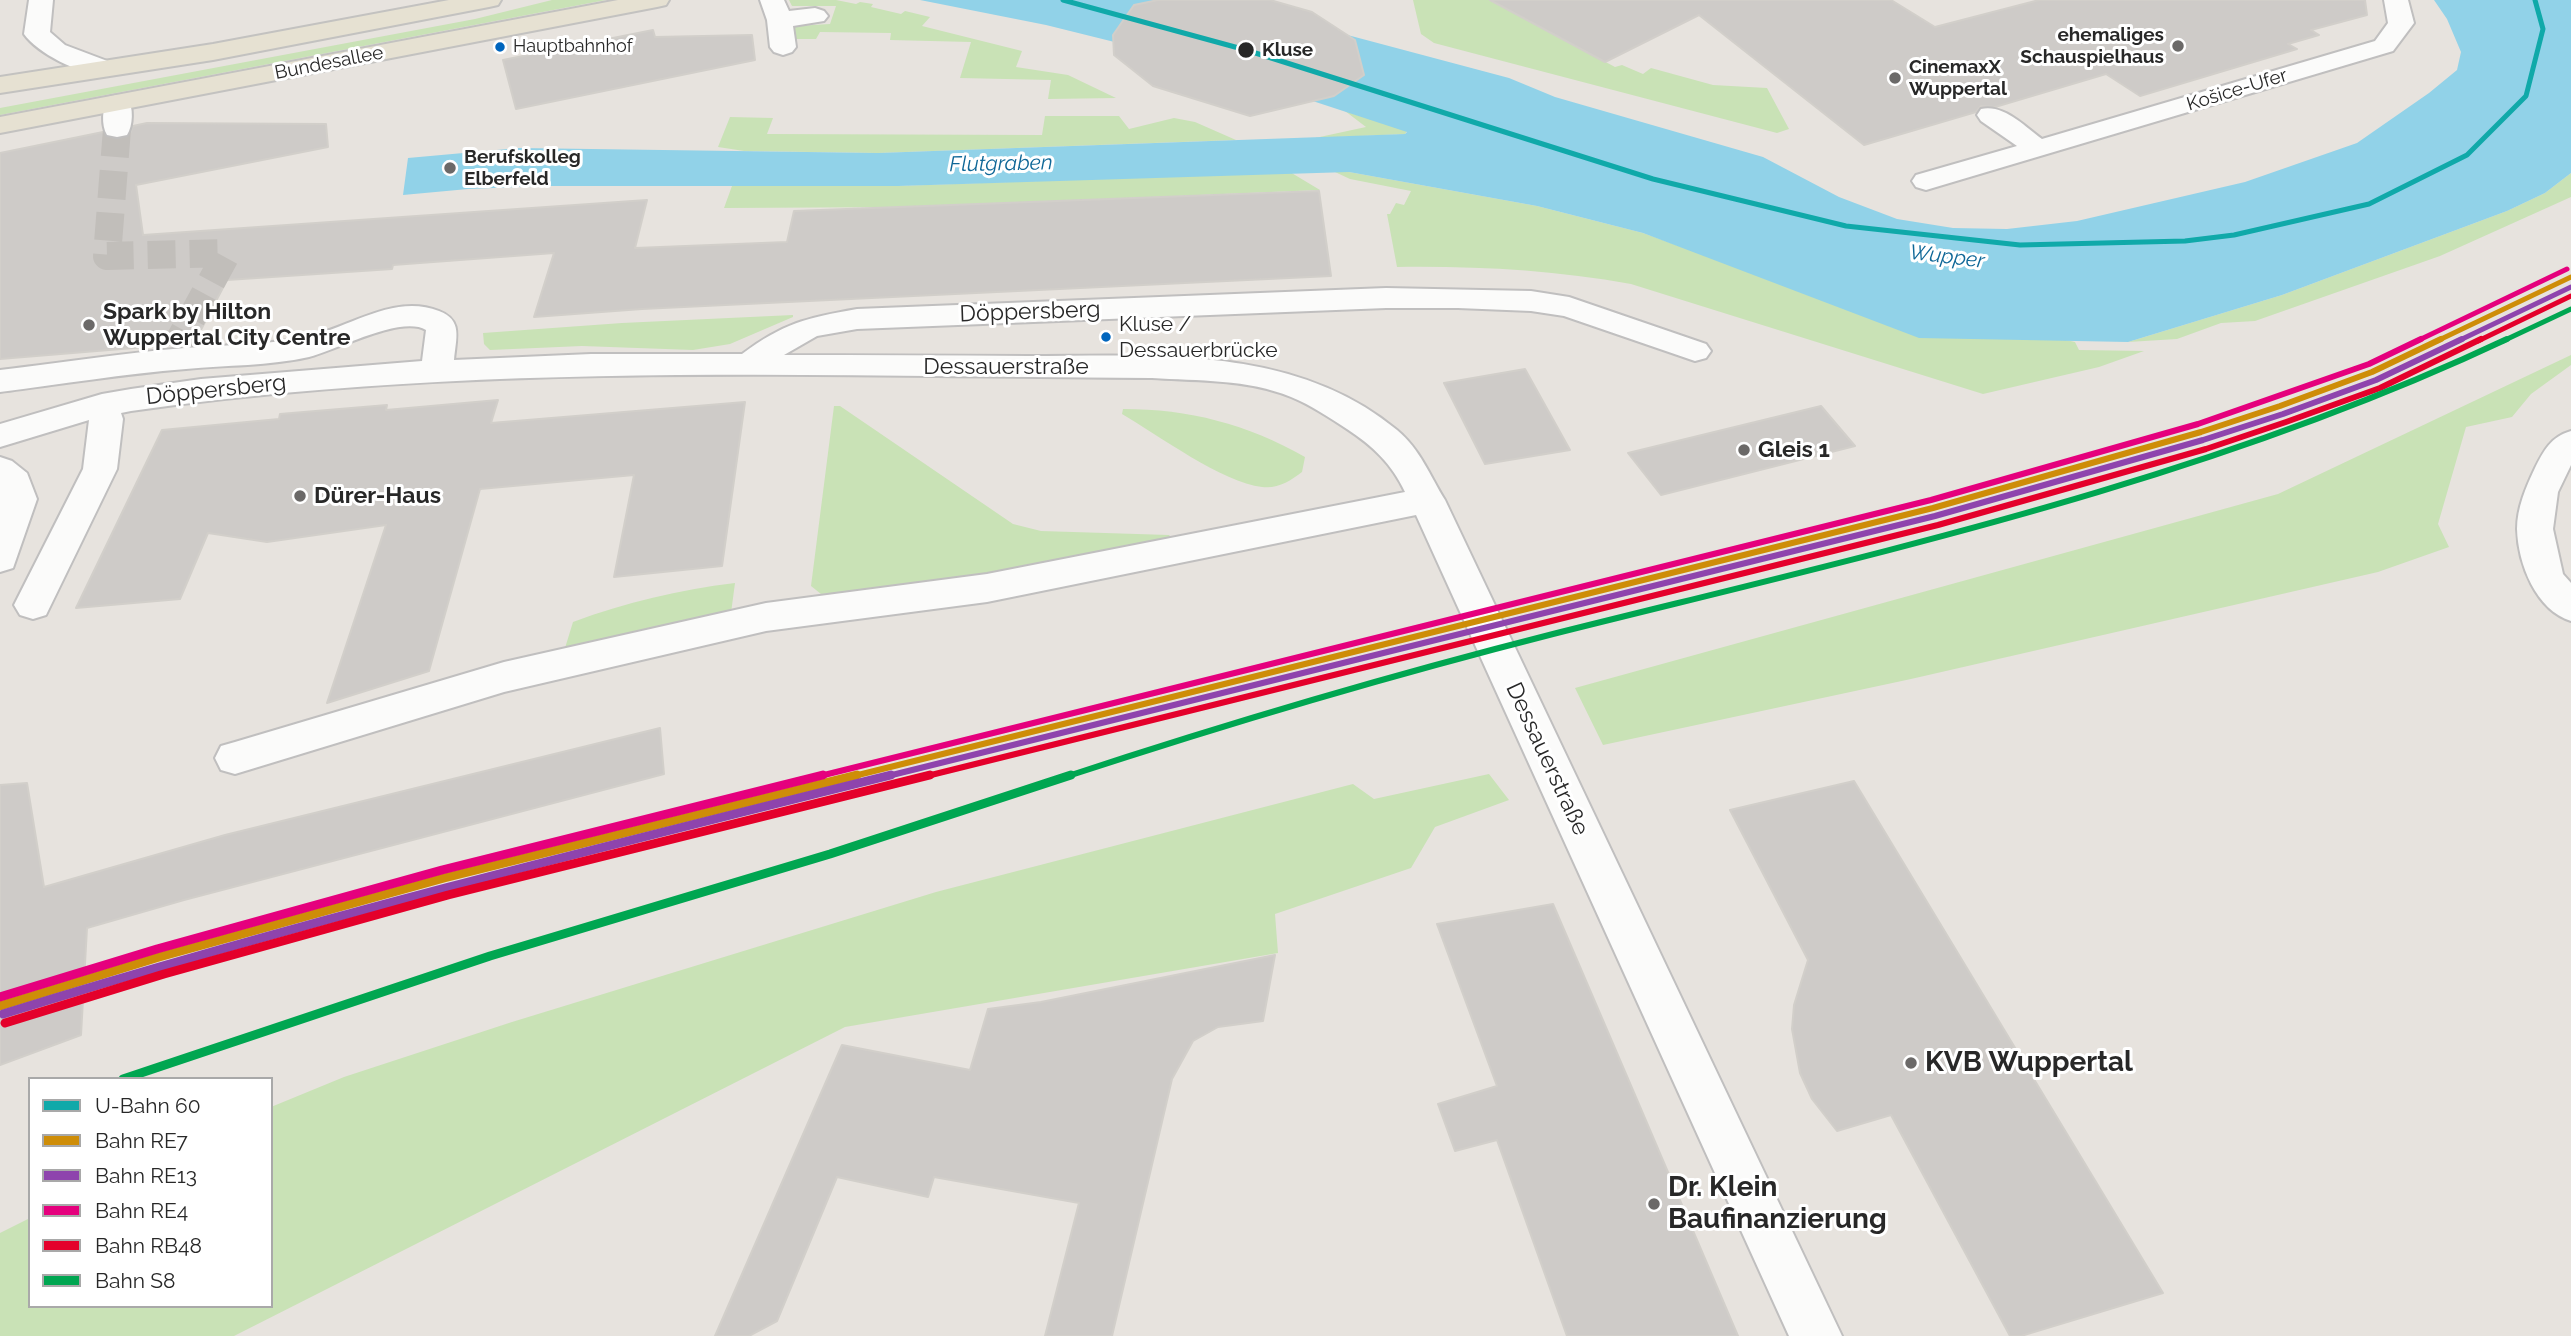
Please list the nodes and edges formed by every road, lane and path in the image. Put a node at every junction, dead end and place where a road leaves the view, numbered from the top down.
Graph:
1 (41, 0) edge
2 (489, 0) edge
3 (657, 0) edge
4 (2396, 0) edge
5 (776, 10) edge
6 (815, 16) dead end
7 (783, 47) dead end
8 (101, 68) junction
9 (0, 85) edge
10 (1991, 115) dead end
11 (0, 125) edge
12 (2038, 149) junction
13 (1926, 181) dead end
14 (1695, 351) dead end
15 (748, 366) junction
16 (437, 371) junction
17 (0, 381) edge
18 (102, 405) junction
19 (0, 436) edge
20 (2571, 443) edge
21 (0, 469) edge
22 (1434, 515) junction
23 (0, 559) edge
24 (33, 605) dead end
25 (2571, 607) edge
26 (235, 758) dead end
27 (1816, 1336) edge

1 - 8 street
2 - 8 main road, Bundesallee
3 - 11 main road, Bundesallee
4 - 12 street, Košice-Ufer
5 - 6 street
5 - 7 street
8 - 9 main road, Bundesallee
10 - 12 street
12 - 13 street, Košice-Ufer
14 - 15 street, Döppersberg
15 - 16 street, Döppersberg
15 - 22 street, Dessauerstraße
16 - 17 street, Döppersberg
16 - 18 street, Döppersberg
18 - 19 street, Döppersberg
18 - 24 street
20 - 25 street
21 - 23 street
22 - 26 street
22 - 27 street, Dessauerstraße

